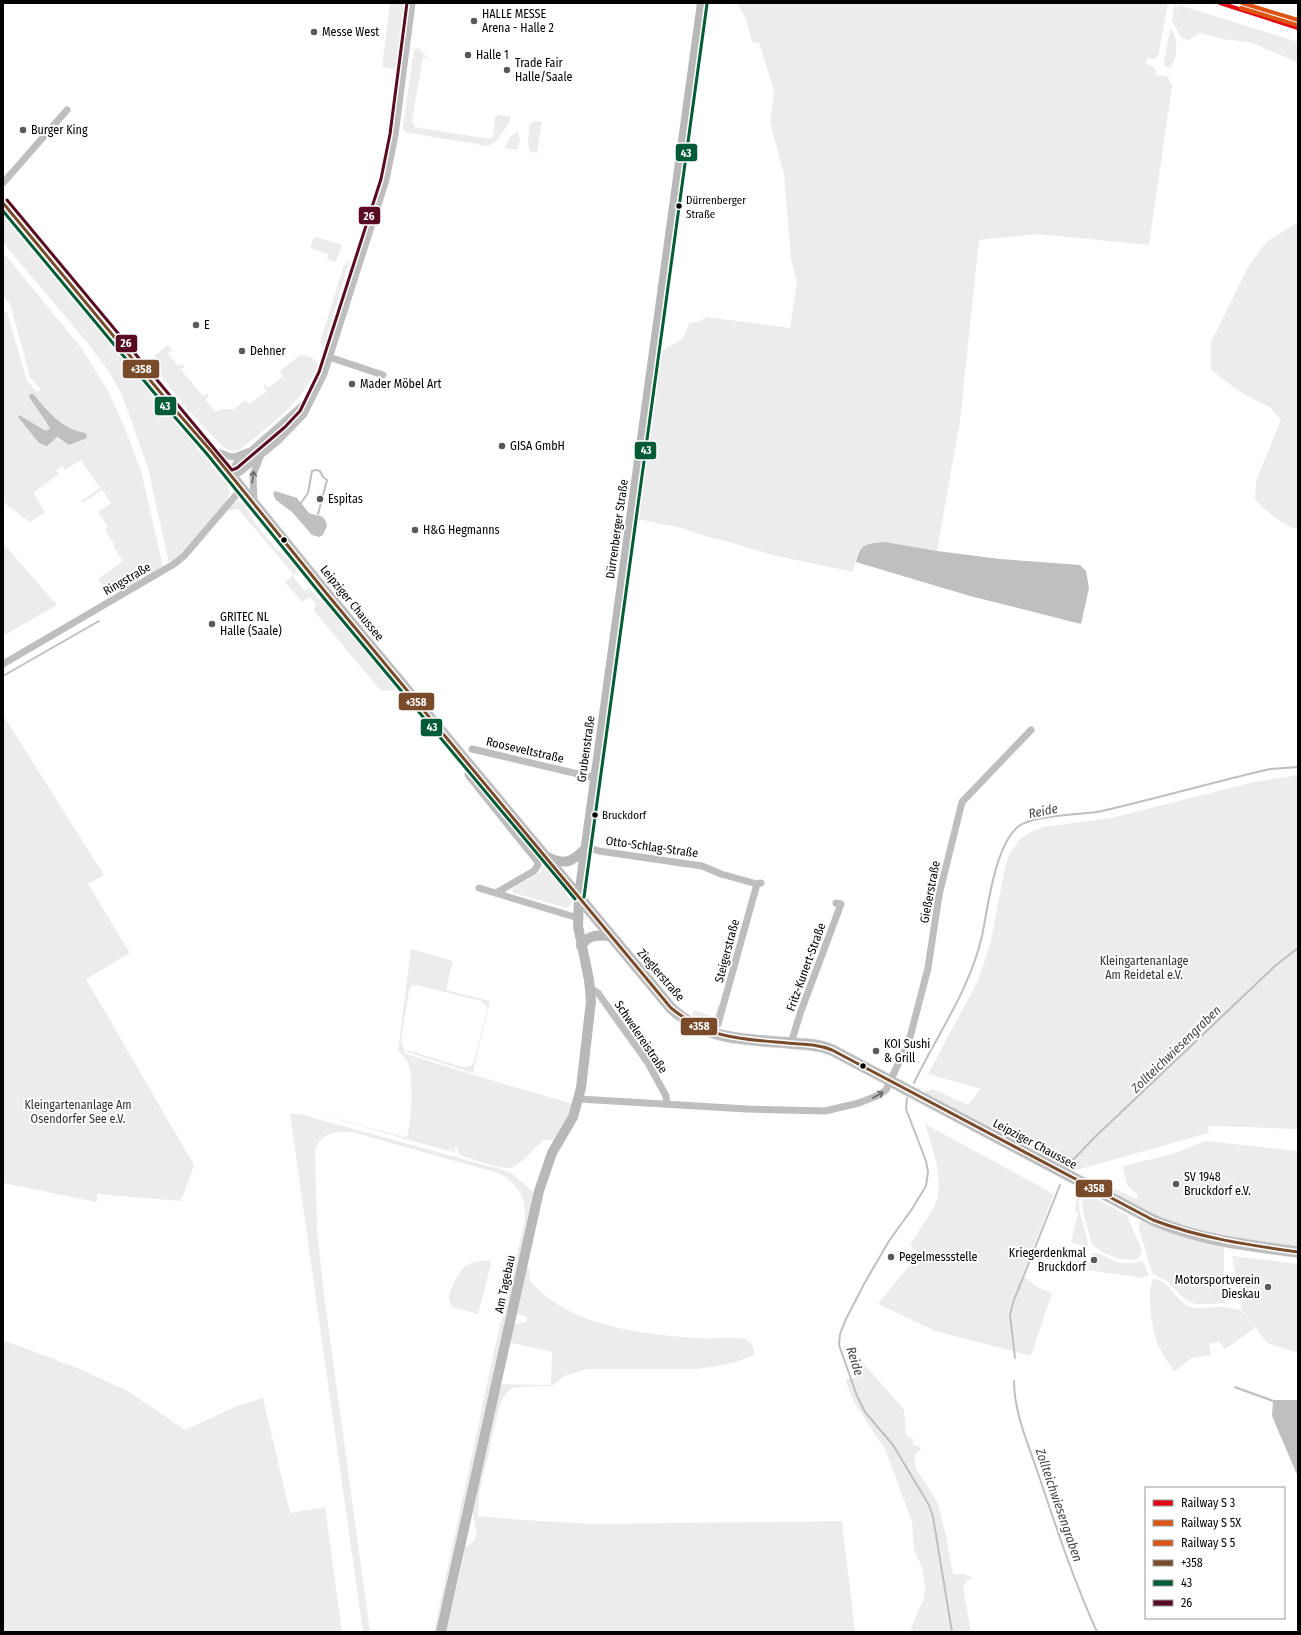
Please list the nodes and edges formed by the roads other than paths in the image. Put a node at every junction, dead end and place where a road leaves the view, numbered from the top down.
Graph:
1 (412, 3) edge
2 (702, 3) edge
3 (67, 110) dead end
4 (3, 183) edge
5 (3, 203) edge
6 (329, 357) junction
7 (382, 375) dead end
8 (311, 398) junction
9 (252, 450) junction
10 (211, 451) junction
11 (262, 453) junction
12 (231, 476) junction
13 (242, 488) junction
14 (254, 503) junction
15 (619, 606) joint
16 (3, 664) edge
17 (1031, 730) dead end
18 (453, 746) joint
19 (472, 749) dead end
20 (595, 778) junction
21 (585, 848) junction
22 (542, 859) junction
23 (759, 883) joint
24 (479, 888) dead end
25 (496, 893) junction
26 (579, 896) junction
27 (836, 903) dead end
28 (578, 918) junction
29 (611, 936) junction
30 (581, 946) junction
31 (590, 988) junction
32 (718, 1024) dead end
33 (791, 1043) junction
34 (890, 1080) junction
35 (905, 1089) joint
36 (579, 1099) junction
37 (667, 1104) junction
38 (1298, 1252) edge
39 (441, 1632) edge

1 - 6 street
2 - 15 street, Dürrenberger Straße
3 - 4 street
5 - 10 main road, Leipziger Chaussee
6 - 7 street
6 - 8 street
8 - 9 street
8 - 11 street
9 - 10 street
9 - 12 street
10 - 12 main road, Leipziger Chaussee
11 - 12 street
14 -> 11 street
12 - 13 main road, Leipziger Chaussee
13 - 14 main road, Leipziger Chaussee
13 - 16 street, Ringstraße
14 - 18 main road, Leipziger Chaussee
15 - 20 street, Grubenstraße
17 - 34 street, Gießerstraße
18 - 22 main road, Zieglerstraße
19 - 20 street, Rooseveltstraße
20 - 21 street, Grubenstraße
21 - 22 street
21 - 23 street, Otto-Schlag-Straße
21 - 26 street, Grubenstraße
22 - 25 street
22 - 26 main road, Zieglerstraße
23 - 32 street, Steigerstraße
24 - 25 street
25 - 28 street
26 - 28 street, Am Tagebau
26 - 29 main road, Zieglerstraße
27 - 33 street, Fritz-Kunert-Straße
28 - 30 street, Am Tagebau
29 - 30 street
29 - 33 main road, Zieglerstraße
30 - 31 street, Am Tagebau
31 - 36 street, Am Tagebau
31 - 37 street, Schwelereistraße
33 - 34 main road, Zieglerstraße
34 - 35 main road, Zieglerstraße
37 -> 34 street, Gießerstraße
35 - 38 main road, Leipziger Chaussee
36 - 37 street, Gießerstraße
36 - 39 street, Am Tagebau

